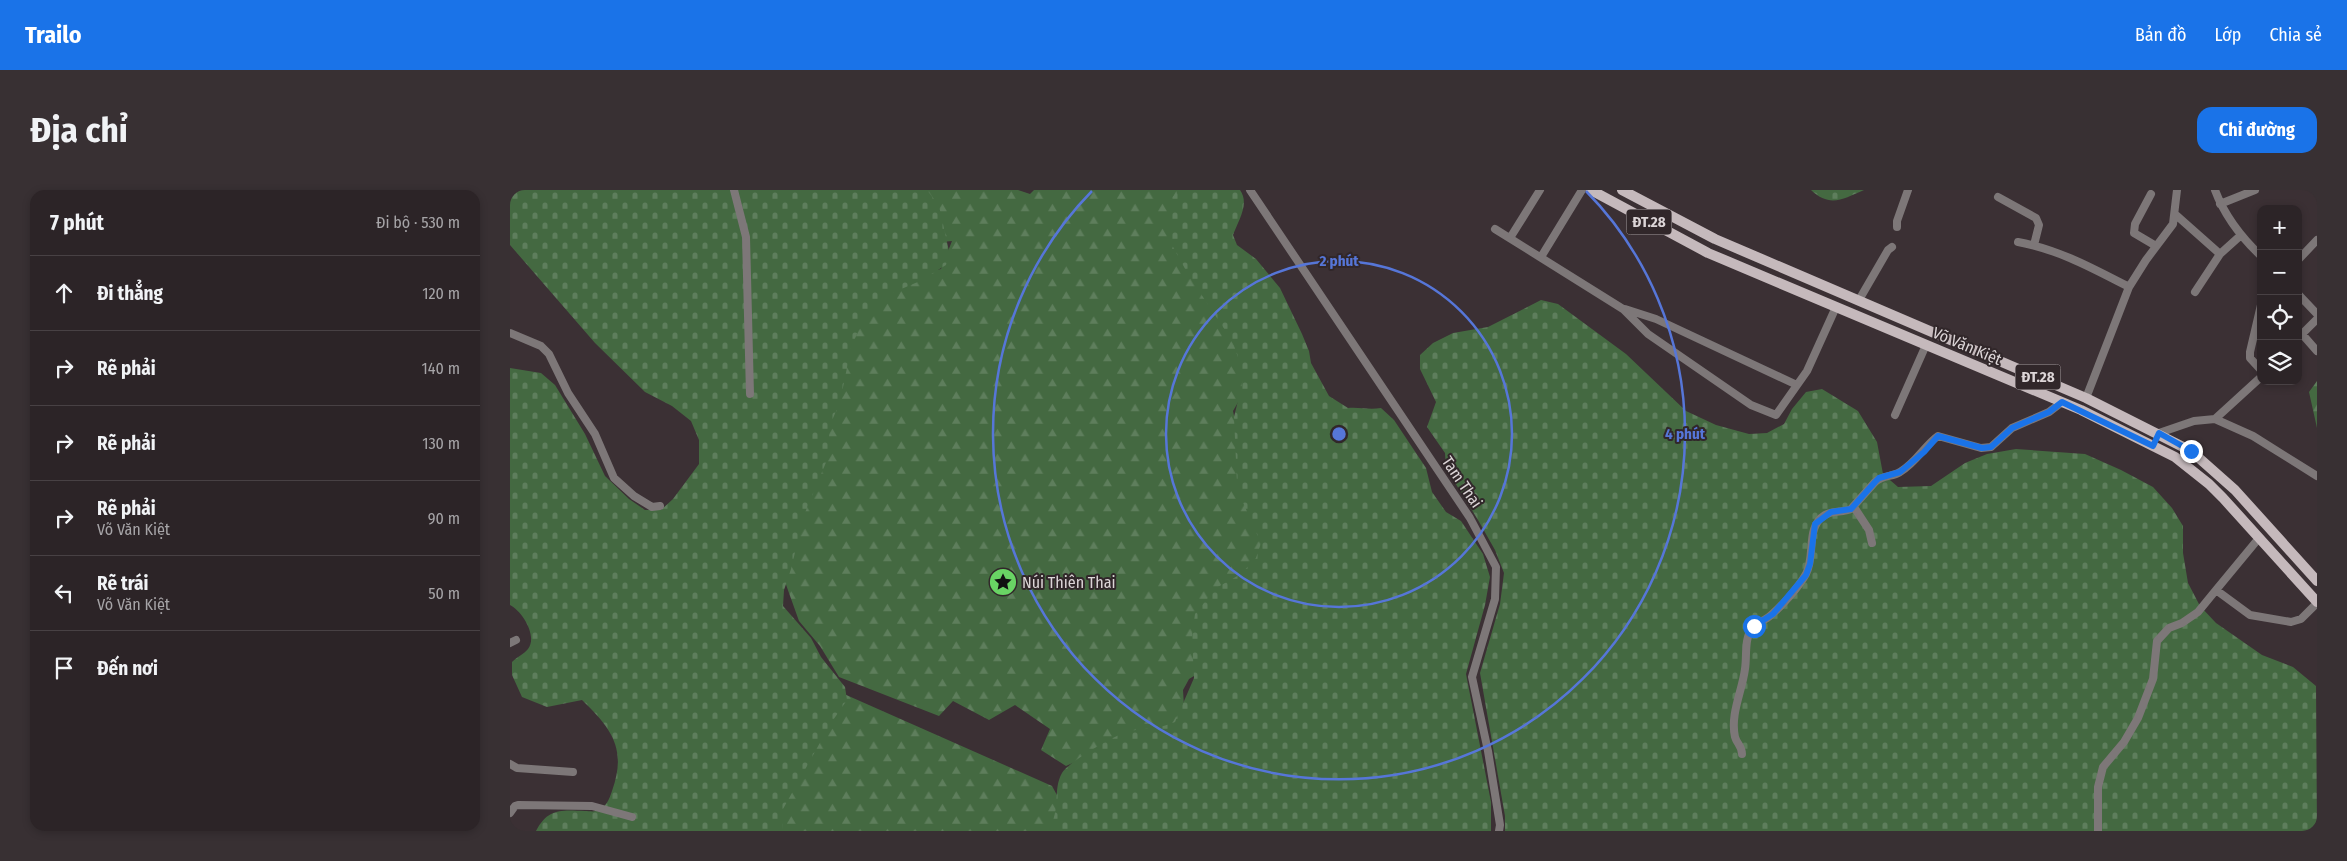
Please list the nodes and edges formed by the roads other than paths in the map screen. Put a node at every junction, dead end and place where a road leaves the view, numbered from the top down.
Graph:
1 (734, 190) edge
2 (1250, 190) edge
3 (1540, 190) edge
4 (1582, 190) edge
5 (1591, 190) edge
6 (1622, 190) edge
7 (1908, 190) edge
8 (2177, 190) edge
9 (2215, 190) edge
10 (2255, 190) edge
11 (2151, 194) dead end
12 (1998, 197) dead end
13 (2220, 204) junction
14 (2176, 215) junction
15 (1897, 228) dead end
16 (1495, 229) dead end
17 (2240, 236) junction
18 (1510, 238) junction
19 (1714, 239) junction
20 (2317, 240) edge
21 (2018, 242) dead end
22 (2034, 245) junction
23 (2156, 246) junction
24 (1892, 247) dead end
25 (2257, 252) edge
26 (1708, 253) junction
27 (2220, 254) junction
28 (2302, 256) edge
29 (1541, 257) junction
30 (2129, 287) junction
31 (2195, 292) dead end
32 (2299, 295) edge
33 (1859, 300) junction
34 (1836, 307) junction
35 (1623, 309) junction
36 (2317, 314) edge
37 (1893, 315) junction
38 (2317, 319) edge
39 (2257, 322) edge
40 (1888, 329) junction
41 (510, 333) edge
42 (2302, 334) edge
43 (2302, 338) edge
44 (1926, 345) junction
45 (2317, 351) edge
46 (2257, 366) edge
47 (2257, 382) edge
48 (1797, 385) junction
49 (750, 394) dead end
50 (2086, 398) junction
51 (2062, 402) junction
52 (1895, 415) dead end
53 (2215, 419) junction
54 (2159, 433) junction
55 (2153, 446) junction
56 (2317, 476) edge
57 (660, 506) dead end
58 (1854, 507) junction
59 (2259, 538) junction
60 (1872, 543) dead end
61 (2317, 581) edge
62 (2216, 590) junction
63 (2317, 602) edge
64 (1742, 754) dead end
65 (510, 764) edge
66 (573, 772) dead end
67 (510, 813) edge
68 (632, 817) dead end
69 (1499, 831) edge
70 (2098, 831) edge

1 - 49 street
2 - 69 street, Tam Thai
3 - 18 street
4 - 29 street
5 - 26 main road, Võ Văn Kiệt / ĐT.28
6 - 19 main road, Võ Văn Kiệt / ĐT.28
7 - 15 street
8 - 14 street
9 - 13 street
10 - 13 street
11 - 23 street
12 - 22 street
13 - 17 street
14 - 23 street
14 - 27 street
16 - 18 street
17 - 25 street
17 - 27 street
18 - 29 street
19 - 26 main road
19 - 33 main road, Võ Văn Kiệt / ĐT.28
20 - 28 street
21 - 22 street
22 - 30 street
23 - 30 street
24 - 33 street
26 - 34 main road, Võ Văn Kiệt / ĐT.28
27 - 31 street
29 - 35 street
30 - 50 street
32 - 36 street
33 - 37 main road, Võ Văn Kiệt / ĐT.28
34 - 40 main road, Võ Văn Kiệt / ĐT.28
34 - 48 street
35 - 48 street
35 - 48 street
37 - 40 main road
37 - 50 main road, Võ Văn Kiệt / ĐT.28
38 - 42 street
39 - 46 street
40 - 44 main road, Võ Văn Kiệt / ĐT.28
41 - 57 street
43 - 45 street
44 - 51 main road, Võ Văn Kiệt / ĐT.28
44 - 52 street
47 - 53 street
50 - 54 main road, Võ Văn Kiệt / ĐT.28
51 - 55 main road, Võ Văn Kiệt / ĐT.28
51 - 58 street
53 - 54 street
53 - 56 street
54 - 55 main road
54 - 61 main road, Võ Văn Kiệt / ĐT.28
55 - 59 main road, Võ Văn Kiệt / ĐT.28
58 - 60 street
58 - 64 street
59 - 62 street
59 - 63 main road, Võ Văn Kiệt / ĐT.28
62 - 63 street
62 - 70 street
65 - 66 street
67 - 68 street

